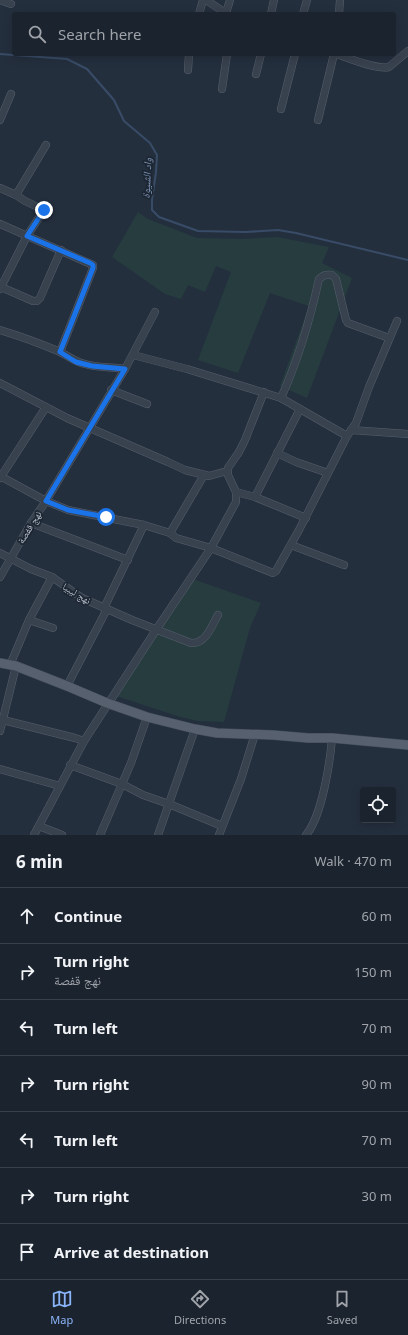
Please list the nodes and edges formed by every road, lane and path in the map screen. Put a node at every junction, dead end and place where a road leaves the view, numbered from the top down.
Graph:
1 (0, 0) edge
2 (205, 0) edge
3 (230, 0) edge
4 (274, 0) edge
5 (306, 0) edge
6 (340, 0) edge
7 (11, 4) dead end
8 (200, 12) edge
9 (223, 12) edge
10 (227, 12) edge
11 (271, 12) edge
12 (303, 12) edge
13 (339, 12) edge
14 (408, 51) edge
15 (189, 56) edge
16 (227, 56) edge
17 (260, 56) edge
18 (294, 56) edge
19 (334, 56) edge
20 (342, 56) edge
21 (188, 70) dead end
22 (256, 74) dead end
23 (222, 90) dead end
24 (11, 94) dead end
25 (281, 109) dead end
26 (0, 120) edge
27 (318, 120) dead end
28 (46, 145) dead end
29 (1, 190) edge
30 (16, 195) junction
31 (0, 224) edge
32 (27, 236) junction
33 (61, 250) junction
34 (0, 288) edge
35 (155, 312) dead end
36 (396, 321) dead end
37 (0, 330) edge
38 (389, 338) junction
39 (60, 352) junction
40 (133, 355) junction
41 (125, 369) junction
42 (0, 383) edge
43 (111, 390) junction
44 (264, 392) junction
45 (281, 398) junction
46 (146, 404) dead end
47 (46, 406) junction
48 (300, 409) junction
49 (89, 428) junction
50 (349, 433) junction
51 (408, 434) edge
52 (278, 452) junction
53 (227, 471) junction
54 (328, 474) junction
55 (204, 475) junction
56 (0, 477) edge
57 (236, 492) junction
58 (255, 498) junction
59 (46, 501) junction
60 (306, 518) junction
61 (31, 524) junction
62 (144, 525) junction
63 (170, 533) junction
64 (292, 545) junction
65 (211, 548) junction
66 (0, 553) edge
67 (10, 558) junction
68 (128, 560) junction
69 (344, 565) dead end
70 (0, 576) edge
71 (52, 577) junction
72 (106, 608) junction
73 (218, 615) dead end
74 (29, 620) junction
75 (53, 628) dead end
76 (156, 630) junction
77 (0, 663) edge
78 (13, 666) junction
79 (67, 686) junction
80 (107, 703) junction
81 (147, 717) junction
82 (3, 720) junction
83 (195, 729) junction
84 (0, 731) edge
85 (256, 734) junction
86 (332, 738) junction
87 (84, 741) junction
88 (408, 745) edge
89 (70, 765) junction
90 (0, 769) edge
91 (122, 784) junction
92 (60, 786) junction
93 (169, 804) junction
94 (39, 826) junction
95 (222, 826) junction
96 (34, 835) edge
97 (62, 835) edge
98 (100, 835) edge
99 (158, 835) edge
100 (219, 835) edge
101 (306, 835) edge

1 - 7 street
2 - 8 street
2 - 9 street
3 - 10 street
4 - 11 street
5 - 12 street
6 - 13 street
14 - 20 street
15 - 21 street
16 - 23 street
17 - 22 street
18 - 25 street
19 - 27 street
24 - 26 street
28 - 30 street
29 - 30 street
30 - 32 street
31 - 32 street
32 - 33 street
32 - 34 street
33 - 34 street
33 - 39 street
35 - 40 street, نهج قفصة
36 - 38 street
37 - 39 street
38 - 45 street
38 - 50 street
39 - 41 street
40 - 41 street, نهج قفصة
40 - 44 street
41 - 43 street, نهج قفصة
42 - 47 street
43 - 46 street
43 - 49 street, نهج قفصة
44 - 45 street
44 - 53 street
45 - 48 street
47 - 49 street
47 - 56 street
48 - 50 street
48 - 52 street
49 - 55 street
49 - 59 street, نهج قفصة
50 - 51 street
50 - 54 street
52 - 54 street
52 - 58 street
53 - 55 street
53 - 57 street
54 - 60 street
55 - 63 street
56 - 59 street
57 - 58 street
57 - 65 street
58 - 60 street
59 - 61 street, نهج قفصة
59 - 62 street
60 - 64 street
61 - 67 street, نهج قفصة
61 - 68 street
62 - 63 street
62 - 68 street
63 - 65 street
64 - 65 street
64 - 69 street
65 - 76 street
66 - 67 street, نهج ليبيا
67 - 70 street, نهج قفصة
67 - 71 street, نهج ليبيا
68 - 72 street
71 - 72 street, نهج ليبيا
71 - 74 street
72 - 76 street, نهج ليبيا
72 - 79 street
73 - 76 street, نهج ليبيا
74 - 75 street
74 - 78 street
76 - 80 street
77 - 78 main road
78 - 79 main road
78 - 82 street
79 - 80 main road
80 - 81 main road
80 - 87 street
81 - 83 main road
81 - 91 street
82 - 84 street
82 - 87 street
83 - 85 main road
83 - 93 street
85 - 86 main road
85 - 95 street
86 - 88 main road
86 - 101 street
87 - 89 street
89 - 91 street
89 - 92 street
90 - 92 street
91 - 93 street
91 - 98 street
92 - 94 street
93 - 95 street
93 - 99 street
94 - 96 street
94 - 97 street
95 - 100 street

